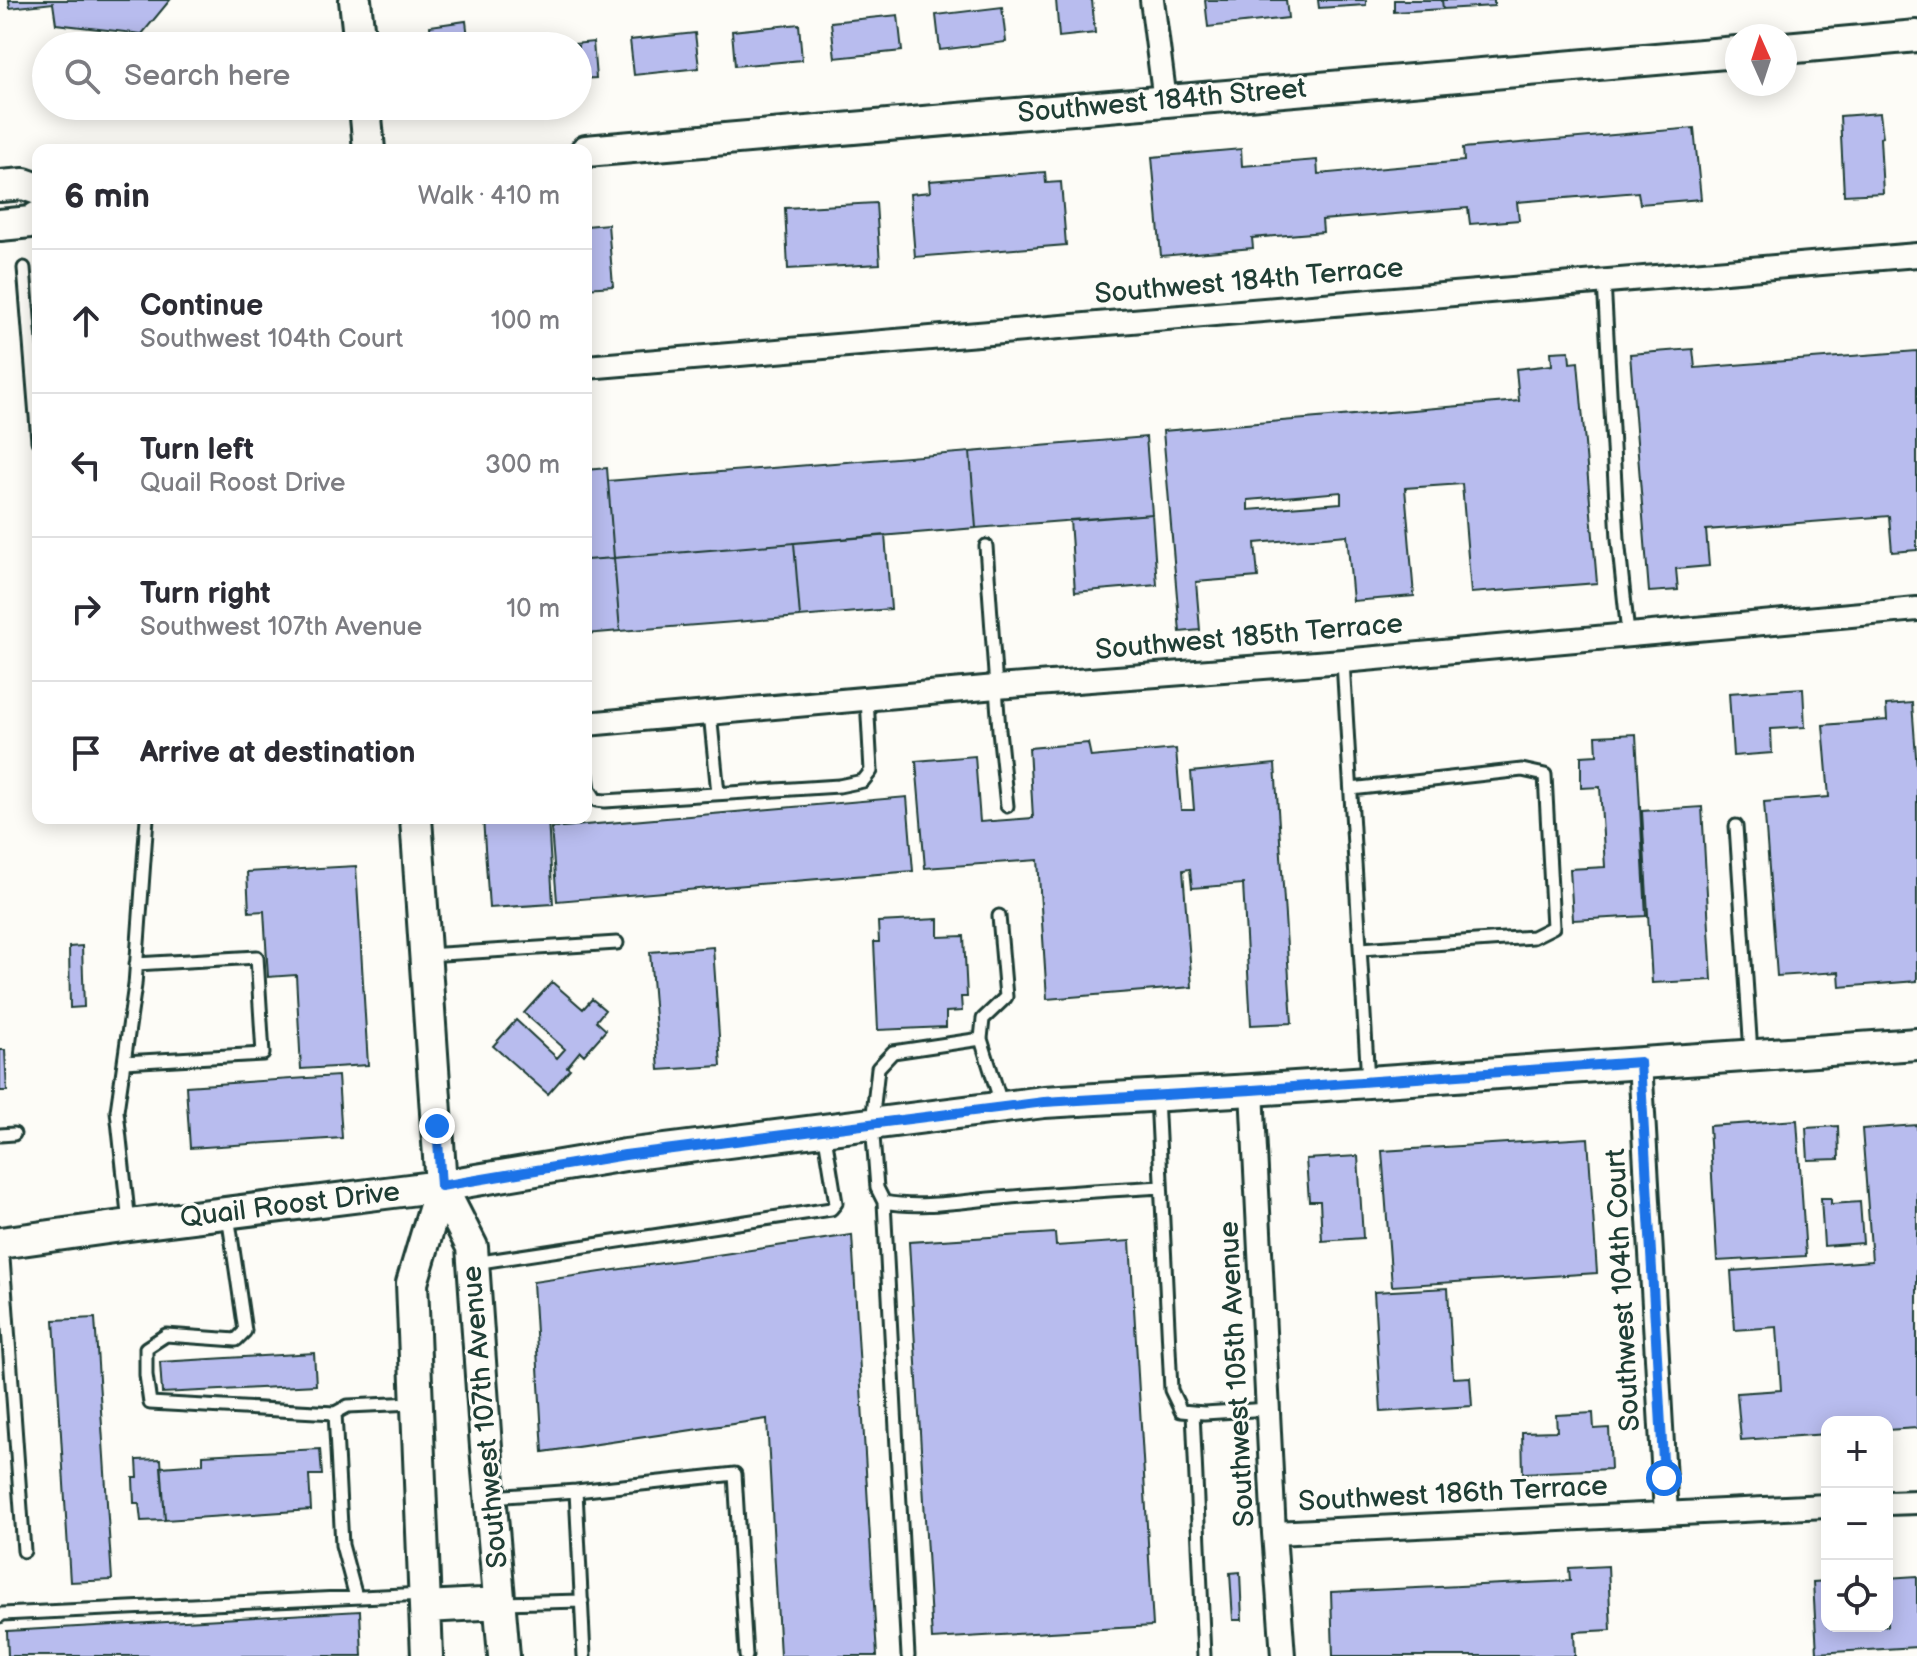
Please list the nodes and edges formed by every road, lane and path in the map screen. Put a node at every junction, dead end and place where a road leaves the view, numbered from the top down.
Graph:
1 (355, 0) edge
2 (1152, 0) edge
3 (358, 32) edge
4 (1917, 36) edge
5 (1797, 47) edge
6 (1725, 53) edge
7 (1165, 101) junction
8 (366, 120) edge
9 (368, 144) edge
10 (592, 150) edge
11 (0, 186) edge
12 (32, 187) edge
13 (32, 221) edge
14 (0, 225) edge
15 (1917, 255) edge
16 (24, 268) dead end
17 (1604, 281) junction
18 (32, 309) edge
19 (592, 366) edge
20 (986, 546) dead end
21 (1917, 609) edge
22 (1628, 634) junction
23 (1343, 661) junction
24 (996, 687) junction
25 (867, 698) junction
26 (710, 713) junction
27 (592, 723) edge
28 (1351, 789) junction
29 (718, 793) junction
30 (592, 794) edge
31 (1007, 806) dead end
32 (147, 824) edge
33 (416, 824) edge
34 (1736, 826) dead end
35 (999, 916) dead end
36 (617, 943) dead end
37 (1361, 949) junction
38 (426, 955) junction
39 (136, 964) junction
40 (981, 1039) junction
41 (1917, 1044) edge
42 (1751, 1055) junction
43 (124, 1062) junction
44 (1640, 1062) junction
45 (1368, 1082) junction
46 (1252, 1090) junction
47 (1157, 1096) junction
48 (1003, 1107) junction
49 (872, 1123) junction
50 (824, 1130) junction
51 (14, 1134) dead end
52 (0, 1135) edge
53 (441, 1186) junction
54 (1161, 1187) junction
55 (884, 1202) junction
56 (228, 1213) junction
57 (129, 1225) junction
58 (1, 1243) edge
59 (473, 1264) junction
60 (417, 1403) junction
61 (1269, 1409) junction
62 (1193, 1412) junction
63 (335, 1413) junction
64 (576, 1491) junction
65 (490, 1497) junction
66 (1917, 1502) edge
67 (1893, 1503) edge
68 (1821, 1506) edge
69 (1666, 1514) junction
70 (1274, 1533) junction
71 (24, 1551) dead end
72 (356, 1597) junction
73 (425, 1600) junction
74 (582, 1601) junction
75 (500, 1603) junction
76 (0, 1616) edge
77 (427, 1656) edge
78 (504, 1656) edge
79 (584, 1656) edge
80 (746, 1656) edge
81 (908, 1656) edge
82 (1204, 1656) edge
83 (1283, 1656) edge

1 - 3 main road
2 - 7 street
4 - 5 main road
6 - 7 main road, Southwest 184th Street
7 - 10 main road, Southwest 184th Street
8 - 9 main road
11 - 12 main road
13 - 14 main road
15 - 17 street, Southwest 184th Terrace
16 - 18 lane
17 - 19 street, Southwest 184th Terrace
17 - 22 lane
20 - 24 lane
21 - 22 street, Southwest 185th Terrace
22 - 23 street, Southwest 185th Terrace
23 - 24 street, Southwest 185th Terrace
23 - 28 lane
24 - 25 street, Southwest 185th Terrace
24 - 31 lane
25 - 26 street, Southwest 185th Terrace
25 - 29 lane
26 - 27 street, Southwest 185th Terrace
26 - 29 lane
28 - 37 lane
28 - 37 lane
29 - 30 lane
32 - 39 lane
33 - 38 main road, Southwest 107th Avenue
34 - 42 lane
35 - 40 lane
36 - 38 lane
37 - 45 lane
38 - 53 main road, Southwest 107th Avenue
39 - 43 lane
39 - 43 lane
40 - 48 lane
40 - 49 lane
41 - 42 main road, Quail Roost Drive
42 - 44 main road, Quail Roost Drive
43 - 57 lane
44 - 45 main road, Quail Roost Drive
44 - 69 street, Southwest 104th Court
45 - 46 main road, Quail Roost Drive
46 - 47 main road, Quail Roost Drive
46 - 61 street, Southwest 105th Avenue
47 - 48 main road, Quail Roost Drive
47 - 54 lane
48 - 49 main road, Quail Roost Drive
49 - 50 main road, Quail Roost Drive
49 - 55 lane
50 - 53 main road, Quail Roost Drive
50 - 59 lane
51 - 52 lane
53 - 56 main road, Quail Roost Drive
53 - 59 main road, Southwest 107th Avenue
53 - 60 main road, Southwest 107th Avenue
54 - 55 lane
54 - 62 lane
55 - 81 lane
56 - 57 main road, Quail Roost Drive
56 - 63 lane
57 - 58 main road, Quail Roost Drive
58 - 71 lane
59 - 65 main road, Southwest 107th Avenue
60 - 63 lane
60 - 73 main road, Southwest 107th Avenue
61 - 62 lane
61 - 70 street, Southwest 105th Avenue
62 - 82 lane
63 - 72 lane
64 - 65 lane
64 - 74 lane
64 - 80 lane
65 - 75 main road, Southwest 107th Avenue
66 - 67 street
68 - 69 street, Southwest 186th Terrace
69 - 70 street, Southwest 186th Terrace
70 - 83 street, Southwest 105th Avenue
72 - 73 lane
72 - 76 lane
73 - 75 main road
73 - 77 main road, Southwest 107th Avenue
74 - 75 lane
74 - 79 lane
75 - 78 main road, Southwest 107th Avenue

